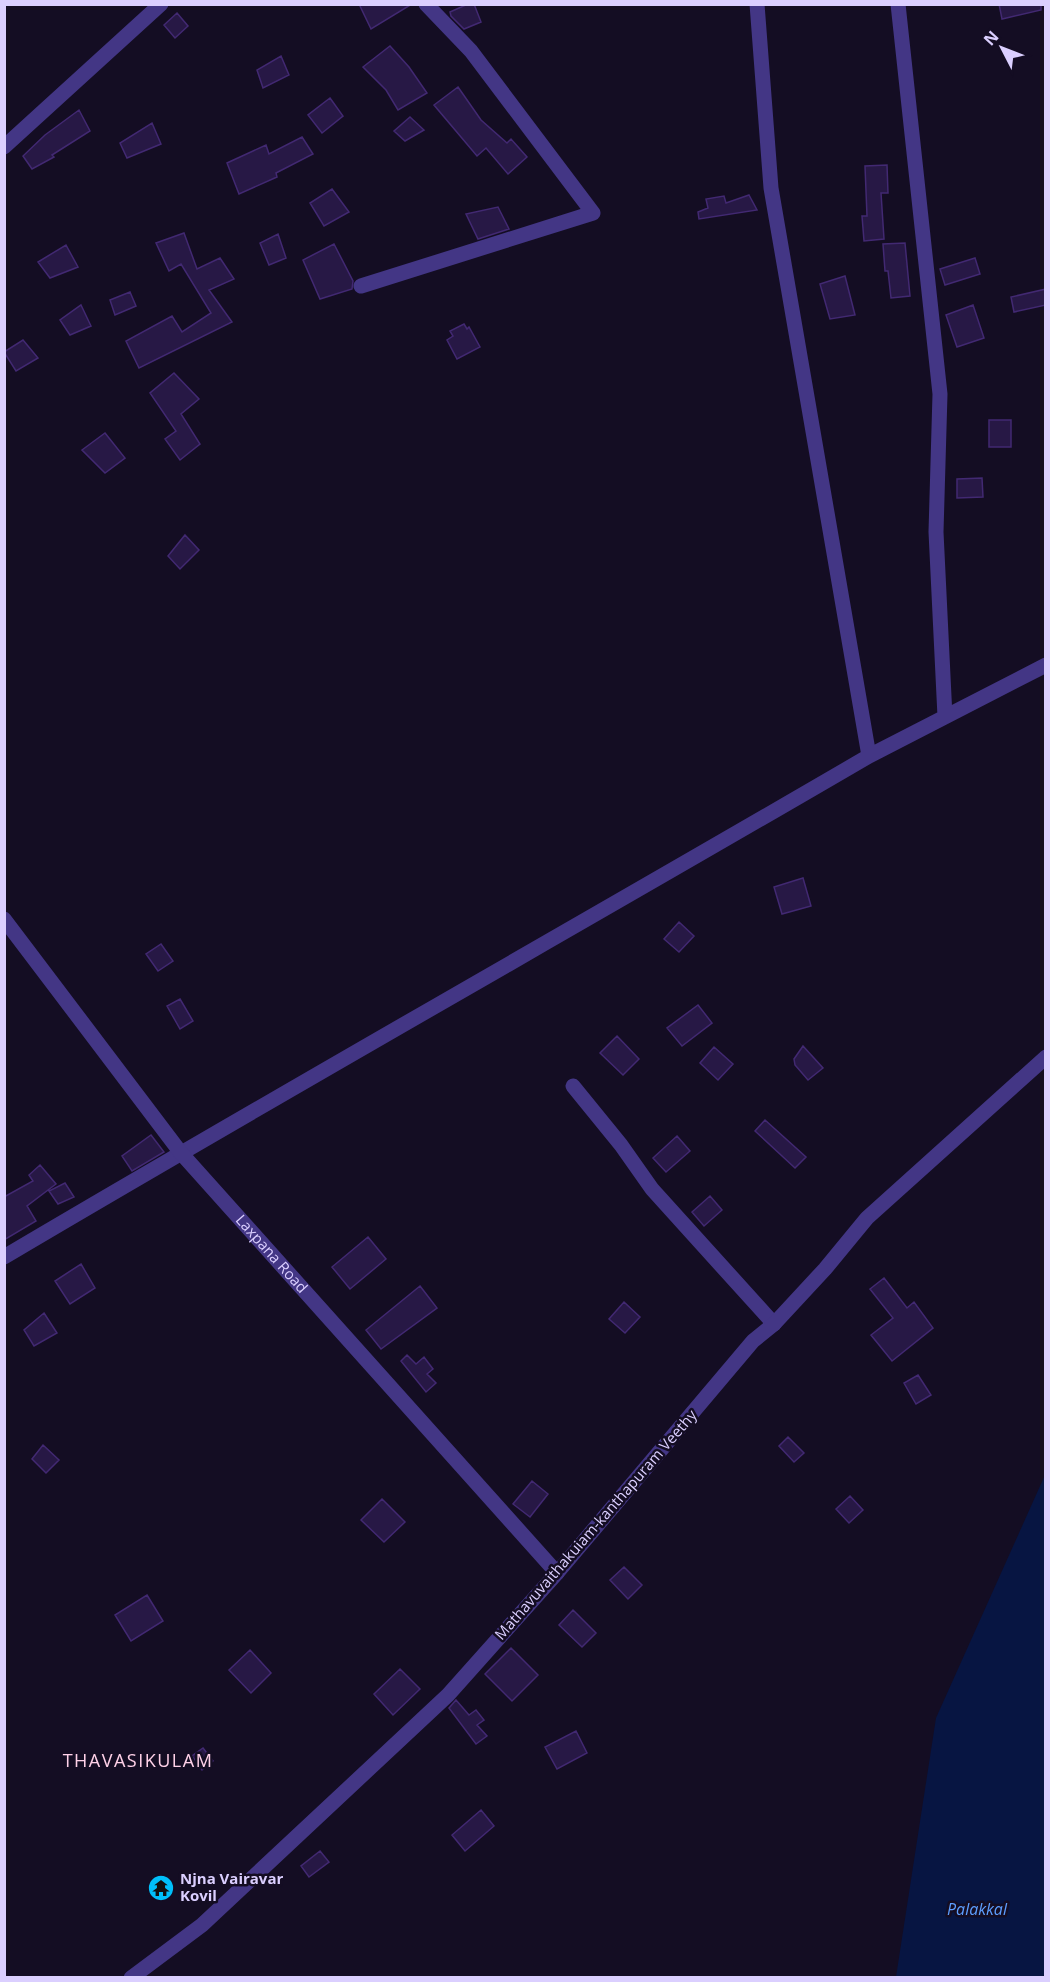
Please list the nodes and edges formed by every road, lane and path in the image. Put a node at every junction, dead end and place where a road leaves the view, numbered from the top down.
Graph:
1 (161, 4) edge
2 (426, 4) edge
3 (757, 4) edge
4 (898, 4) edge
5 (4, 147) edge
6 (361, 286) dead end
7 (1046, 665) edge
8 (945, 717) junction
9 (869, 756) junction
10 (4, 919) edge
11 (1046, 1057) edge
12 (573, 1086) dead end
13 (181, 1153) junction
14 (4, 1257) edge
15 (774, 1324) junction
16 (557, 1573) junction
17 (131, 1977) edge

1 - 5 street
2 - 6 street
3 - 9 street
4 - 8 street
7 - 8 street
8 - 9 street
9 - 13 street
10 - 13 street, Laxpana Road
11 - 15 street, Mathavuvaithakuiam-kanthapuram Veethy
12 - 15 street
13 - 14 street
13 - 16 street, Laxpana Road
15 - 16 street, Mathavuvaithakuiam-kanthapuram Veethy
16 - 17 street, Mathavuvaithakuiam-kanthapuram Veethy

